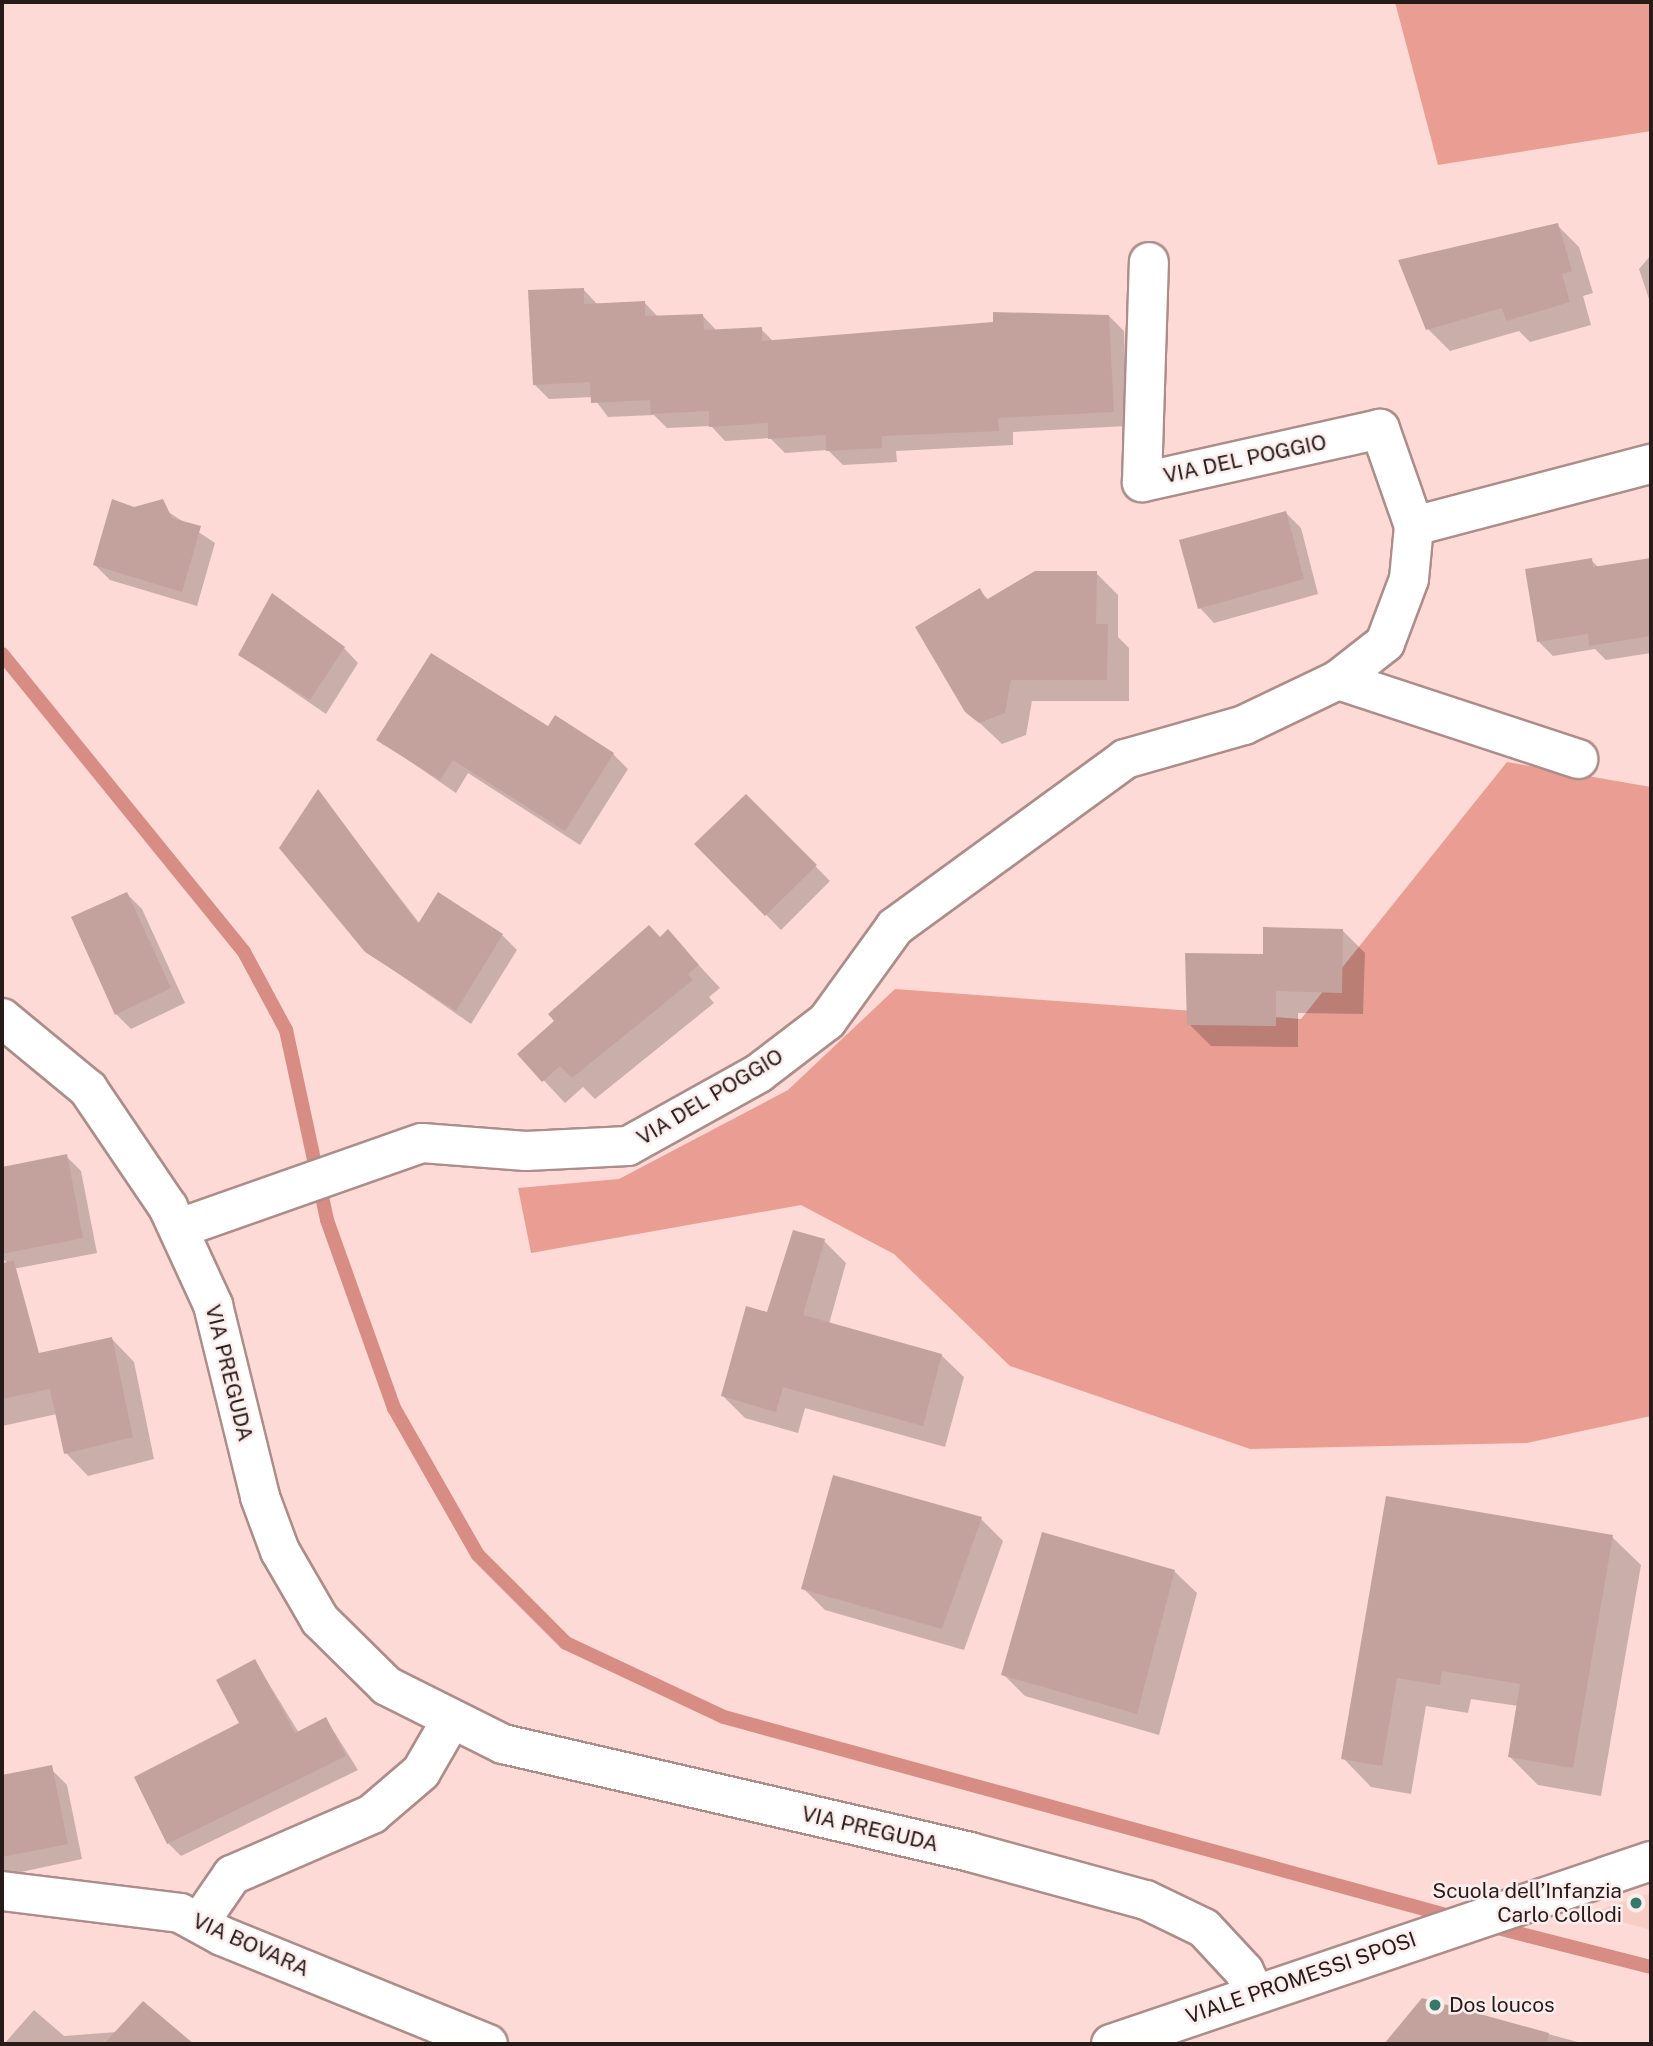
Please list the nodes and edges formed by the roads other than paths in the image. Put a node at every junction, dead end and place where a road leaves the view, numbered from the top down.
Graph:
1 (1149, 262) dead end
2 (1651, 464) edge
3 (1415, 526) junction
4 (1338, 680) junction
5 (1578, 759) dead end
6 (2, 1018) edge
7 (180, 1228) junction
8 (450, 1722) junction
9 (1651, 1861) edge
10 (2, 1891) edge
11 (201, 1920) junction
12 (1255, 1995) junction
13 (488, 2044) edge
14 (1111, 2044) edge

1 - 3 street, VIA DEL POGGIO
2 - 3 street
3 - 4 street, VIA DEL POGGIO
4 - 5 street
4 - 7 street, VIA DEL POGGIO
6 - 7 street, VIA PREGUDA
7 - 8 street, VIA PREGUDA
8 - 11 street
8 - 12 street, VIA PREGUDA
9 - 12 street, VIALE PROMESSI SPOSI
10 - 11 street, VIA BOVARA
11 - 13 street, VIA BOVARA
12 - 14 street, VIALE PROMESSI SPOSI

